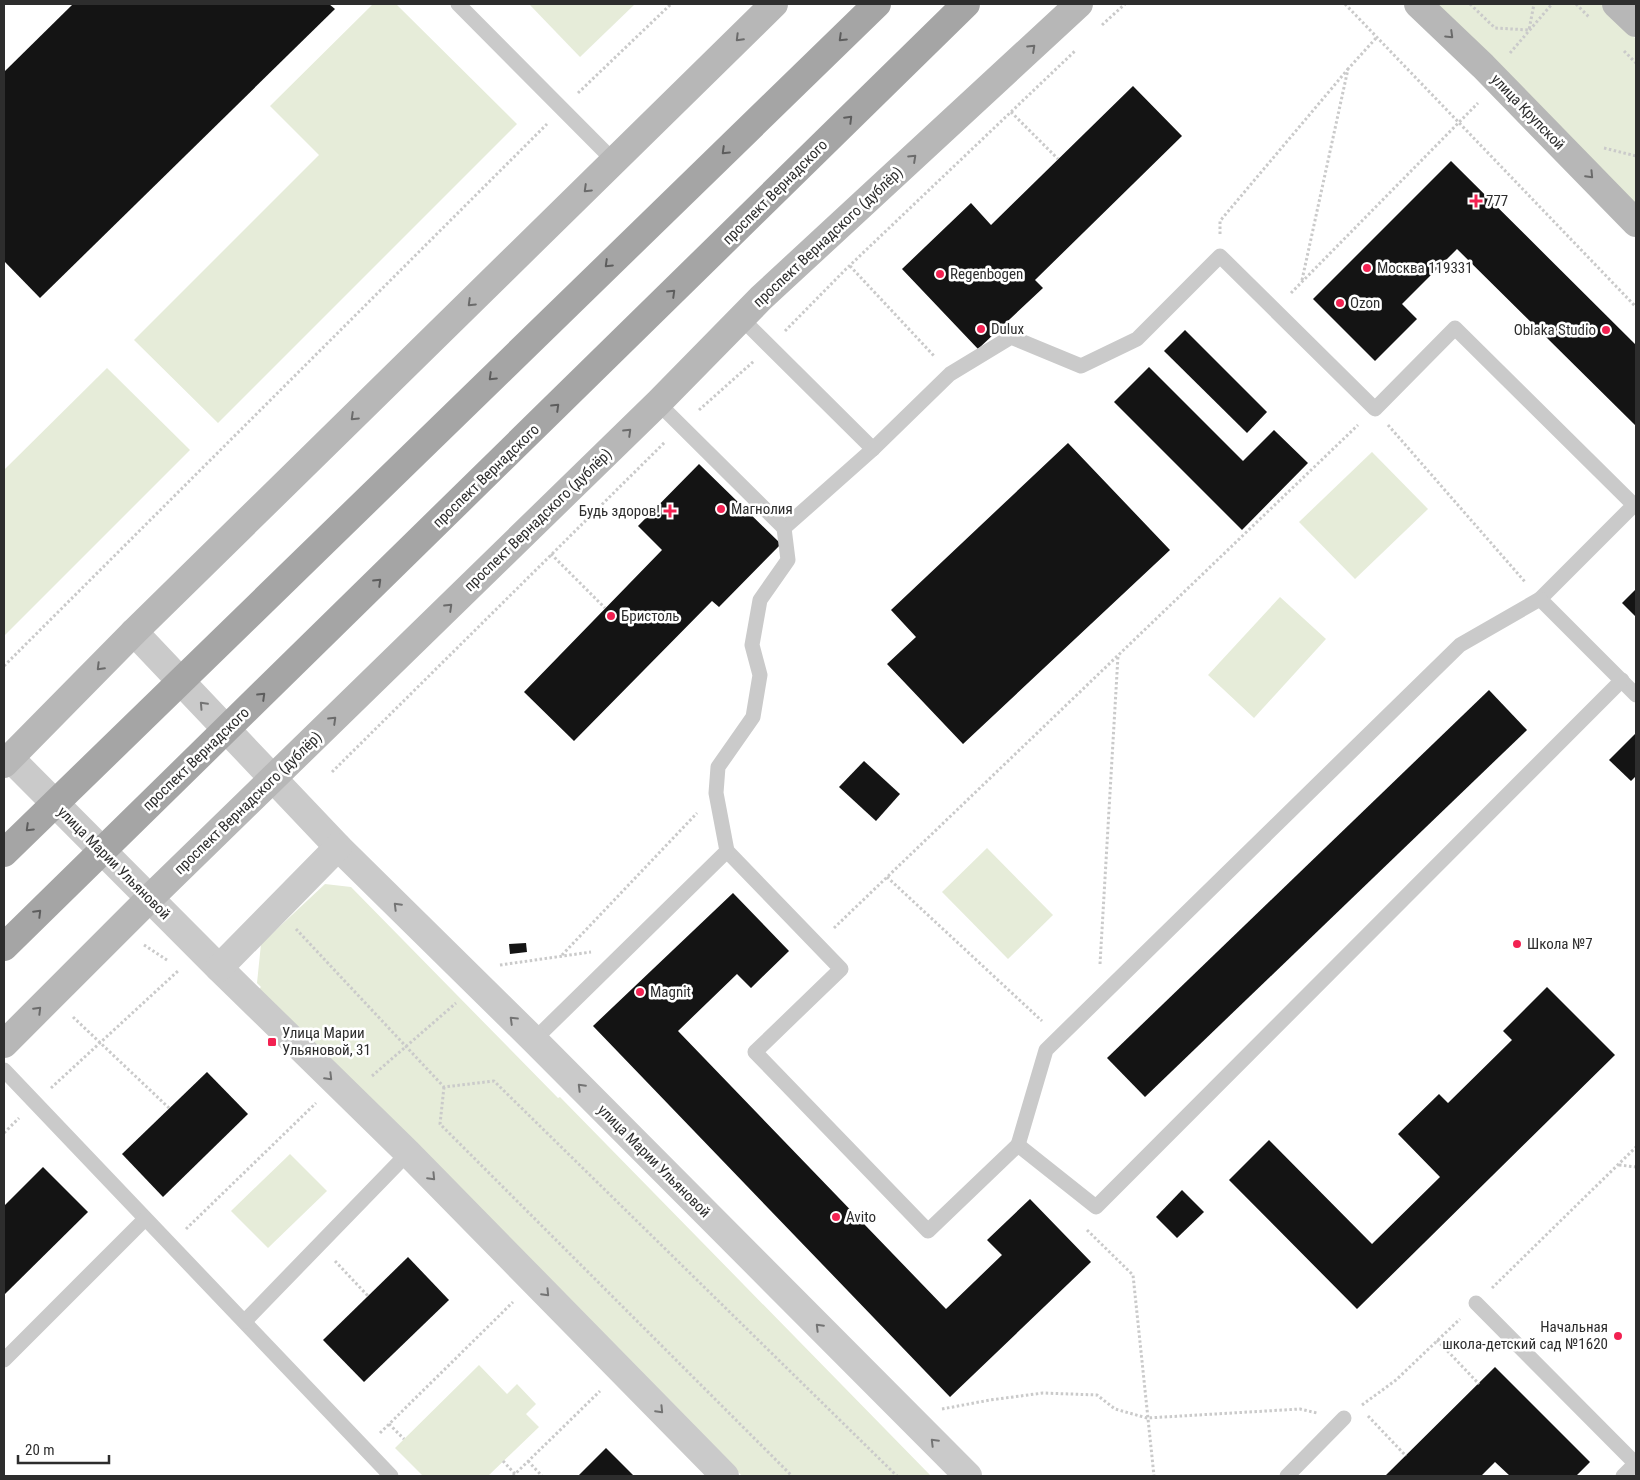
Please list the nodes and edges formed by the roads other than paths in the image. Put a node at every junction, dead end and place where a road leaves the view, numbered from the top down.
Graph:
1 (458, 4) edge
2 (774, 4) edge
3 (877, 4) edge
4 (966, 4) edge
5 (1079, 4) edge
6 (1418, 4) edge
7 (1616, 4) edge
8 (1636, 24) edge
9 (615, 162) junction
10 (1636, 223) edge
11 (741, 318) junction
12 (658, 403) junction
13 (873, 449) junction
14 (784, 528) junction
15 (1540, 599) junction
16 (134, 632) junction
17 (180, 680) junction
18 (1622, 680) junction
19 (1636, 695) edge
20 (227, 730) junction
21 (7, 761) edge
22 (273, 779) junction
23 (55, 803) junction
24 (338, 847) junction
25 (102, 850) junction
26 (728, 851) junction
27 (4, 853) edge
28 (150, 898) junction
29 (4, 947) edge
30 (219, 968) junction
31 (534, 1040) junction
32 (4, 1044) edge
33 (4, 1070) edge
34 (1018, 1145) junction
35 (408, 1153) junction
36 (145, 1219) junction
37 (1476, 1304) road end
38 (245, 1321) junction
39 (4, 1360) edge
40 (1344, 1418) road end
41 (1636, 1464) edge
42 (391, 1476) edge
43 (725, 1476) edge
44 (968, 1476) edge
45 (1287, 1476) edge
46 (1623, 1476) edge

1 - 9 lane
2 -> 9 street
3 -> 17 main road
20 -> 4 main road, проспект Вернадского
11 -> 5 street, проспект Вернадского (дублёр)
6 -> 10 street, улица Крупской
7 - 8 street
9 -> 16 street
11 - 12 street, проспект Вернадского (дублёр)
11 - 13 lane
12 - 14 lane
22 -> 12 street, проспект Вернадского (дублёр)
13 - 14 lane
13 - 15 lane
14 - 26 lane
15 - 18 lane
15 - 34 lane
16 - 17 street, улица Марии Ульяновой
16 -> 21 street
20 -> 17 street, улица Марии Ульяновой
17 - 23 main road
18 - 19 lane
18 - 34 lane
20 - 22 street, улица Марии Ульяновой
20 - 25 main road, проспект Вернадского
21 - 23 street, улица Марии Ульяновой
22 - 24 street, улица Марии Ульяновой
22 - 28 street, проспект Вернадского (дублёр)
23 - 25 street, улица Марии Ульяновой
23 -> 27 main road
24 - 30 street
31 -> 24 street, улица Марии Ульяновой
25 - 28 street, улица Марии Ульяновой
29 -> 25 main road, проспект Вернадского
26 - 31 lane
26 - 34 lane
28 - 30 street, улица Марии Ульяновой
32 -> 28 street, проспект Вернадского (дублёр)
30 -> 35 street, улица Марии Ульяновой
44 -> 31 street, улица Марии Ульяновой
33 - 36 lane
35 - 38 lane
35 -> 43 street, улица Марии Ульяновой
36 - 38 lane
36 - 39 lane
37 - 41 lane
38 - 42 lane
40 - 45 lane
41 - 46 lane

